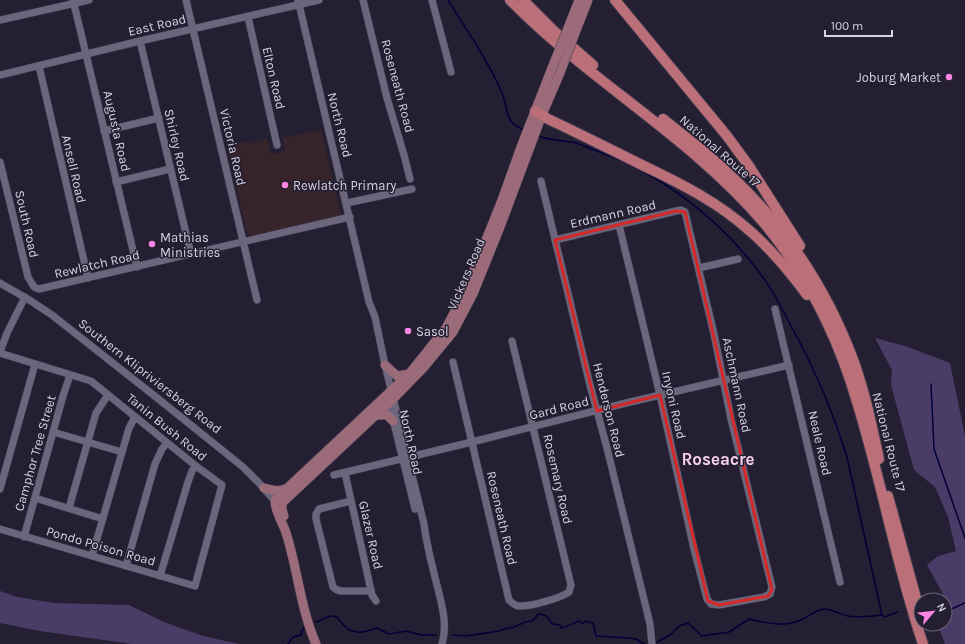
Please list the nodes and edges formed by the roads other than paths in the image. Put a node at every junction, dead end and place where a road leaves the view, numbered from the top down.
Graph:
1 (89, 0) edge
2 (186, 0) edge
3 (319, 0) edge
4 (363, 0) edge
5 (432, 0) edge
6 (510, 0) edge
7 (523, 0) edge
8 (579, 0) edge
9 (588, 0) edge
10 (615, 0) edge
11 (74, 2) edge
12 (299, 2) edge
13 (248, 17) junction
14 (0, 20) edge
15 (576, 20) junction
16 (193, 29) junction
17 (140, 41) junction
18 (86, 54) junction
19 (39, 66) junction
20 (451, 72) dead end
21 (0, 75) edge
22 (538, 113) junction
23 (159, 118) junction
24 (104, 131) junction
25 (277, 145) dead end
26 (0, 162) edge
27 (170, 169) junction
28 (410, 178) dead end
29 (541, 181) dead end
30 (116, 182) junction
31 (412, 189) dead end
32 (347, 203) junction
33 (676, 211) joint
34 (350, 217) junction
35 (618, 225) junction
36 (556, 240) junction
37 (242, 242) junction
38 (191, 254) junction
39 (738, 259) dead end
40 (137, 267) junction
41 (699, 268) junction
42 (88, 278) junction
43 (0, 283) edge
44 (36, 288) joint
45 (25, 297) junction
46 (257, 300) dead end
47 (370, 302) junction
48 (775, 309) dead end
49 (831, 332) junction
50 (512, 341) dead end
51 (0, 352) edge
52 (453, 362) dead end
53 (854, 362) junction
54 (35, 364) junction
55 (385, 365) junction
56 (789, 365) junction
57 (408, 374) junction
58 (70, 375) junction
59 (724, 380) junction
60 (108, 395) junction
61 (660, 395) junction
62 (390, 397) junction
63 (597, 411) junction
64 (377, 415) junction
65 (135, 417) junction
66 (393, 420) junction
67 (533, 427) junction
68 (53, 432) junction
69 (472, 442) junction
70 (88, 443) junction
71 (167, 443) junction
72 (122, 452) junction
73 (405, 458) junction
74 (196, 466) junction
75 (345, 473) junction
76 (334, 475) dead end
77 (264, 488) junction
78 (0, 489) edge
79 (286, 489) junction
80 (35, 498) junction
81 (351, 501) junction
82 (279, 502) junction
83 (69, 508) junction
84 (103, 519) junction
85 (0, 530) edge
86 (24, 537) junction
87 (92, 556) junction
88 (126, 566) junction
89 (769, 573) joint
90 (160, 576) junction
91 (569, 576) joint
92 (840, 582) dead end
93 (195, 586) joint
94 (371, 591) junction
95 (915, 592) edge
96 (376, 601) dead end
97 (926, 632) edge
98 (316, 644) edge
99 (320, 644) edge
100 (442, 644) edge
101 (652, 644) edge
102 (923, 644) edge
103 (930, 644) edge

1 - 11 street
2 - 16 street, Victoria Road
3 - 12 street, East Road
4 - 28 street, Roseneath Road
5 - 20 street
6 - 49 highway
7 - 53 highway, National Route 17
8 - 15 main road, Vickers Road
9 - 15 main road, Vickers Road
10 - 53 highway
11 - 14 street
11 - 18 street, Augusta Road
12 - 13 street, East Road
12 - 32 street, North Road
13 - 16 street, East Road
13 - 25 street, Elton Road
15 - 22 main road, Vickers Road, bridge
16 - 17 street, East Road
16 - 37 street, Victoria Road
17 - 18 street, East Road
17 - 23 street, Shirley Road
18 - 19 street, East Road
18 - 24 street, Augusta Road
19 - 21 street, East Road
19 - 42 street, Ansell Road
22 - 49 highway
22 - 57 main road, Vickers Road
22 - 62 main road, Vickers Road
23 - 24 street
23 - 27 street, Shirley Road
24 - 30 street, Augusta Road
26 - 44 street, South Road
27 - 30 street
27 - 38 street, Shirley Road
29 - 36 street, Henderson Road
30 - 40 street, Augusta Road
31 - 32 street
32 - 34 street, North Road
33 - 35 street, Erdmann Road
33 - 41 street, Aschmann Road
34 - 37 street, Rewlatch Road
34 - 47 street, North Road
35 - 36 street, Erdmann Road
35 - 61 street, Inyoni Road
36 - 63 street, Henderson Road
37 - 38 street, Rewlatch Road
37 - 46 street, Victoria Road
38 - 40 street, Rewlatch Road
39 - 41 street
40 - 42 street, Rewlatch Road
41 - 59 street, Aschmann Road
42 - 44 street, Rewlatch Road
43 - 45 street, Southern Klipriviersberg Road
45 - 51 street
45 - 77 street, Southern Klipriviersberg Road
47 - 55 street, North Road
47 - 62 street, North Road
48 - 56 street, Neale Road
49 - 102 highway
50 - 67 street, Rosemary Road
51 - 54 street, Tanin Bush Road
52 - 69 street, Roseneath Road
53 - 95 highway, National Route 17
54 - 58 street, Tanin Bush Road
54 - 78 street
55 - 57 main road
55 - 62 street, North Road
56 - 59 street, Gard Road
56 - 92 street, Neale Road
57 - 62 main road, Vickers Road
58 - 60 street, Tanin Bush Road
58 - 68 street, Camphor Tree Street
59 - 61 street, Gard Road
59 - 89 street, Aschmann Road
60 - 65 street, Tanin Bush Road
60 - 70 street
61 - 63 street, Gard Road
61 - 89 street, Inyoni Road
62 - 64 main road, Vickers Road
62 - 66 street, North Road
62 - 73 street, North Road
62 - 79 main road, Vickers Road
63 - 67 street, Gard Road
63 - 101 street, Henderson Road
64 - 66 main road
64 - 82 main road, Vickers Road
65 - 71 street, Tanin Bush Road
65 - 72 street
66 - 73 street, North Road
67 - 69 street, Gard Road
67 - 91 street, Rosemary Road
68 - 70 street
68 - 80 street, Camphor Tree Street
69 - 73 street, Gard Road
69 - 91 street, Roseneath Road
70 - 72 street
70 - 83 street
71 - 74 street, Tanin Bush Road
71 - 88 street
72 - 84 street
73 - 75 street, Gard Road
73 - 100 street, North Road
74 - 90 street
74 - 93 street, Tanin Bush Road
75 - 76 street, Gard Road
75 - 81 street, Glazer Road
77 - 79 main road
77 - 82 street, Southern Klipriviersberg Road
79 - 82 main road, Vickers Road
80 - 83 street
80 - 86 street, Camphor Tree Street
81 - 94 street, Glazer Road
81 - 94 street
82 - 98 main road, Southern Klipriviersberg Road
82 - 99 main road, Southern Klipriviersberg Road
83 - 84 street
84 - 87 street
85 - 86 street, Pondo Poison Road
86 - 87 street, Pondo Poison Road
87 - 88 street, Pondo Poison Road
88 - 90 street, Pondo Poison Road
90 - 93 street, Pondo Poison Road
94 - 96 street, Glazer Road
97 - 103 highway

